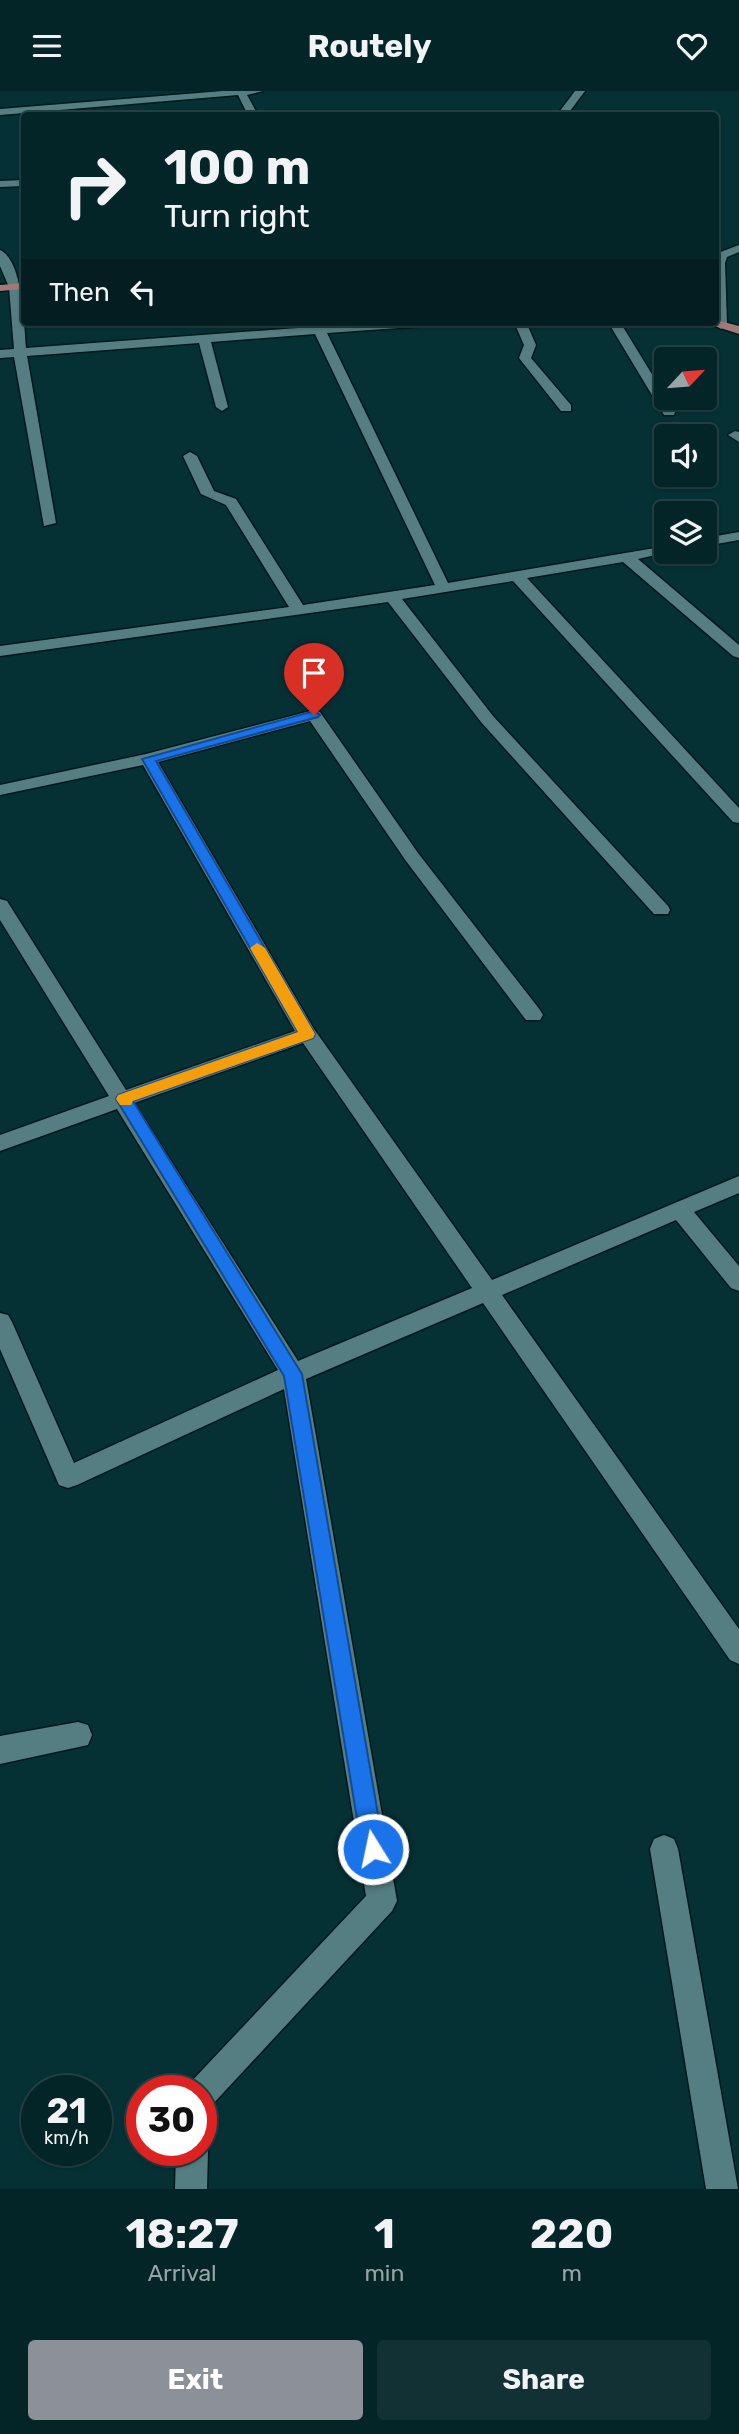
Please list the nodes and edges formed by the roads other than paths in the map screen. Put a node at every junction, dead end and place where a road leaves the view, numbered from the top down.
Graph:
1 (258, 91) edge
2 (580, 91) edge
3 (241, 93) edge
4 (66, 107) edge
5 (0, 111) edge
6 (251, 112) edge
7 (564, 112) edge
8 (21, 183) edge
9 (0, 184) edge
10 (739, 248) edge
11 (0, 253) edge
12 (20, 286) edge
13 (0, 288) edge
14 (720, 318) edge
15 (373, 326) edge
16 (522, 326) edge
17 (616, 326) edge
18 (257, 328) edge
19 (319, 330) junction
20 (739, 330) edge
21 (204, 339) junction
22 (20, 353) junction
23 (0, 354) edge
24 (222, 407) dead end
25 (566, 408) dead end
26 (669, 412) dead end
27 (190, 456) dead end
28 (48, 523) dead end
29 (739, 536) edge
30 (717, 540) edge
31 (654, 552) edge
32 (626, 557) junction
33 (516, 576) junction
34 (444, 589) junction
35 (392, 597) junction
36 (299, 611) junction
37 (0, 651) edge
38 (739, 653) edge
39 (148, 759) junction
40 (0, 790) edge
41 (739, 818) edge
42 (0, 905) edge
43 (661, 910) dead end
44 (533, 1015) dead end
45 (307, 1034) junction
46 (124, 1099) junction
47 (0, 1143) edge
48 (739, 1184) edge
49 (679, 1209) junction
50 (739, 1282) edge
51 (487, 1291) junction
52 (0, 1322) edge
53 (293, 1374) junction
54 (739, 1651) edge
55 (78, 1735) dead end
56 (0, 1750) edge
57 (664, 1849) dead end
58 (217, 2077) edge
59 (192, 2166) edge
60 (191, 2189) edge
61 (722, 2189) edge

1 - 3 street
2 - 7 street
3 - 4 street
3 - 6 street
4 - 5 street
8 - 9 street
10 - 14 street
11 - 12 street
12 - 13 main road
12 - 22 street
14 - 20 main road
15 - 19 street
16 - 25 street
17 - 26 street
18 - 19 street
18 - 21 street
19 - 34 street
21 - 22 street
21 - 24 street
22 - 23 street
22 - 28 street
27 - 36 street
29 - 30 street
31 - 32 street
32 - 33 street
32 - 38 street
33 - 34 street
33 - 41 street
34 - 35 street
35 - 36 street
35 - 43 street
36 - 37 street
39 - 40 street
39 - 44 street
39 - 45 street
42 - 46 street
45 - 46 street
45 - 51 street
46 - 47 street
46 - 53 street
48 - 49 street
49 - 50 street
49 - 51 street
51 - 53 street
51 - 54 street
52 - 53 street
53 - 58 street
55 - 56 street
57 - 61 street
59 - 60 street

